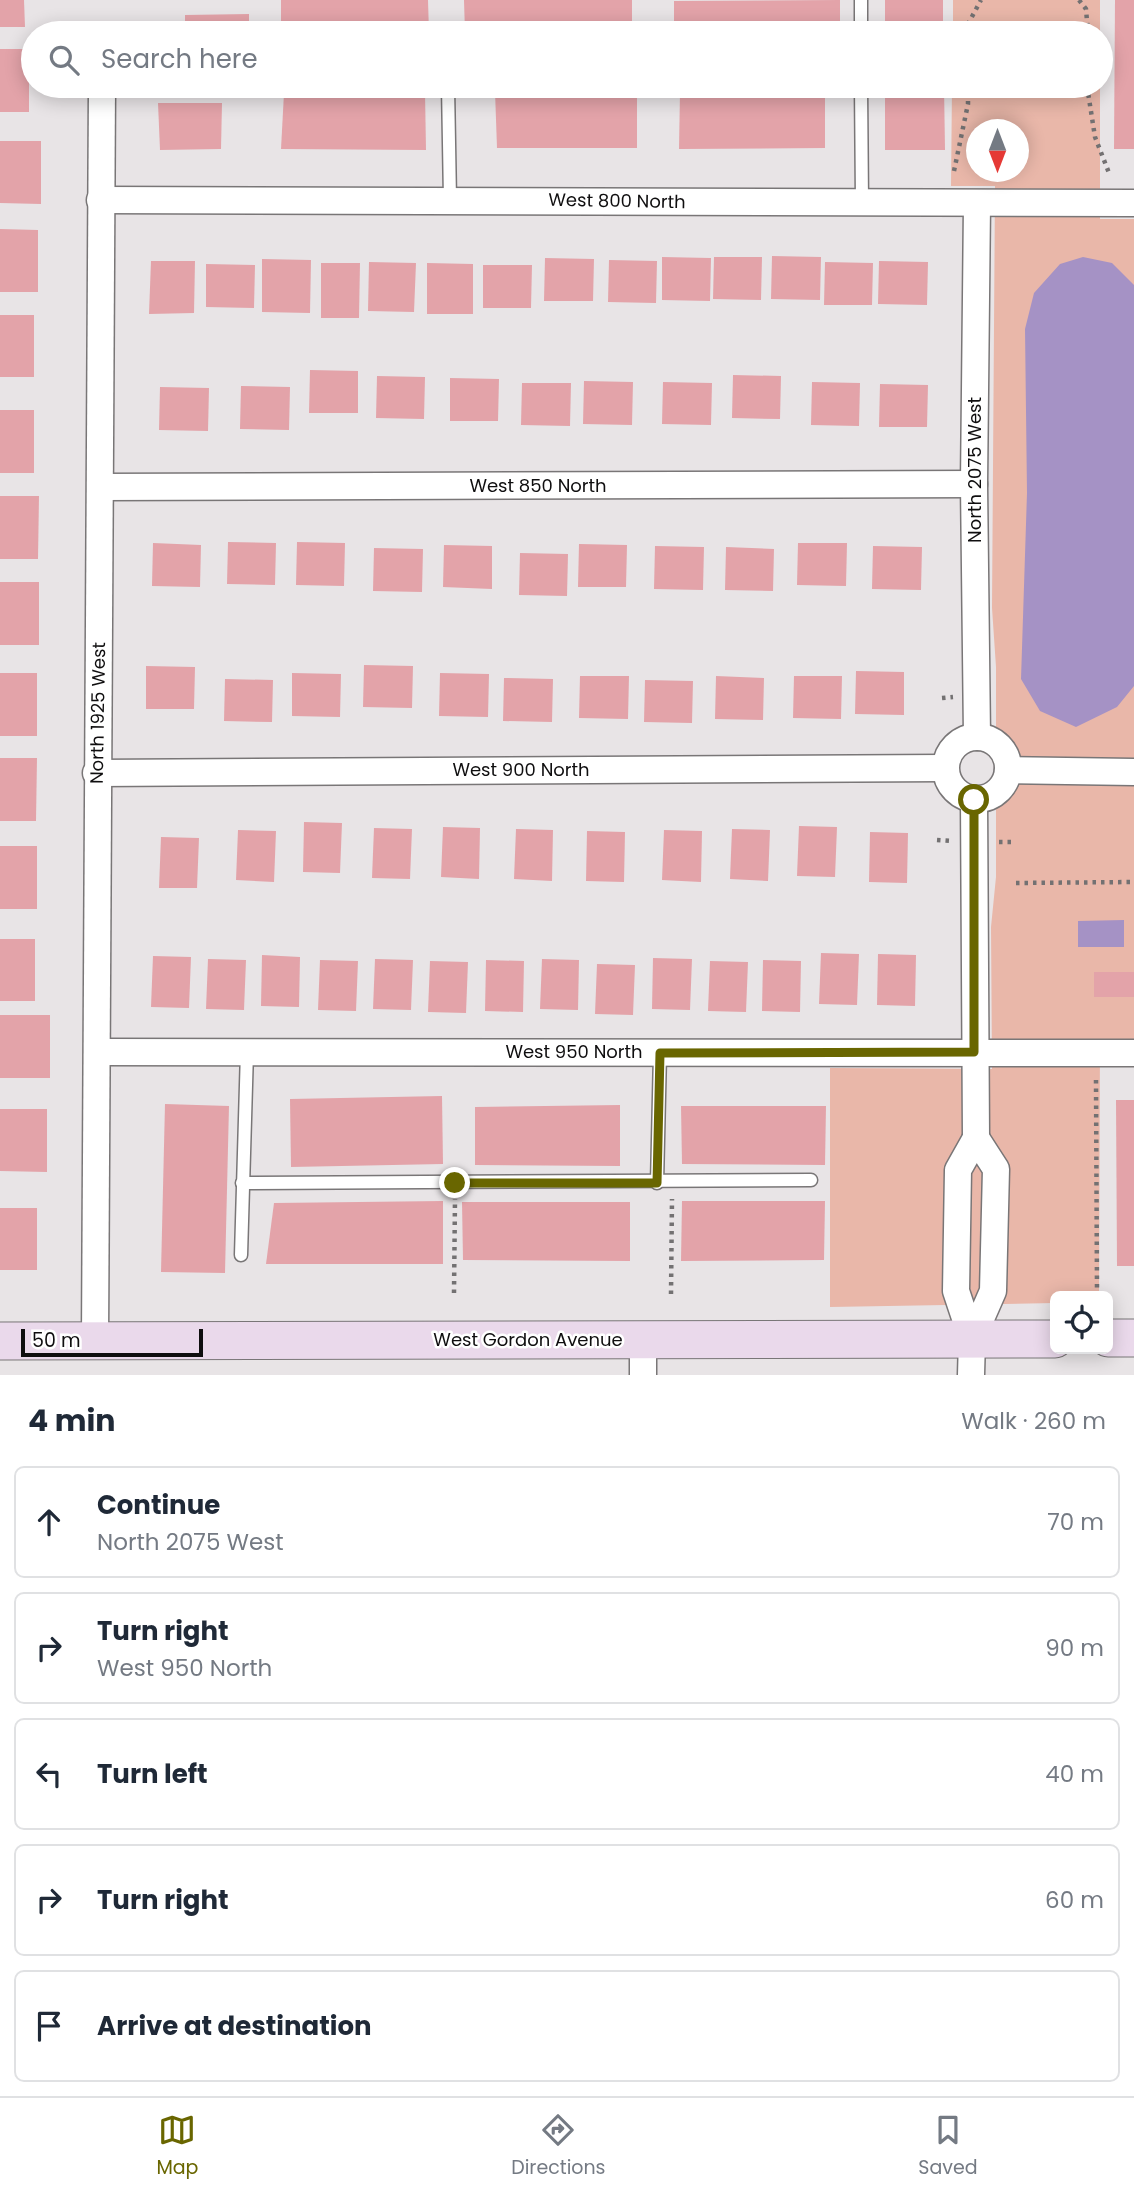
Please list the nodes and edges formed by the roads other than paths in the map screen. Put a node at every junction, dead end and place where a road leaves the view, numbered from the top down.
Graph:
1 (861, 0) edge
2 (861, 21) edge
3 (102, 98) edge
4 (447, 98) edge
5 (861, 98) edge
6 (100, 200) junction
7 (450, 200) junction
8 (862, 203) junction
9 (1134, 203) edge
10 (978, 204) junction
11 (974, 484) junction
12 (102, 487) junction
13 (977, 737) junction
14 (945, 768) junction
15 (1008, 770) junction
16 (1134, 772) edge
17 (96, 773) junction
18 (974, 800) junction
19 (247, 1050) junction
20 (98, 1052) junction
21 (974, 1052) junction
22 (660, 1053) junction
23 (1134, 1054) edge
24 (976, 1138) junction
25 (811, 1180) dead end
26 (242, 1183) junction
27 (657, 1183) junction
28 (241, 1255) dead end
29 (1113, 1338) edge
30 (1134, 1338) edge
31 (972, 1339) junction
32 (1050, 1339) edge
33 (95, 1340) junction
34 (0, 1341) edge
35 (643, 1357) edge
36 (971, 1375) edge

1 - 2 lane
3 - 6 street, North 1925 West
4 - 7 lane
5 - 8 lane
6 - 7 street, West 800 North
6 - 12 street, North 1925 West
7 - 8 street, West 800 North
8 - 10 street, West 800 North
9 - 10 street, West 800 North
10 - 11 street, North 2075 West
11 - 12 street, West 850 North
11 - 13 street, North 2075 West
12 - 17 street, North 1925 West
13 - 14 street
13 - 15 street
14 - 17 street, West 900 North
14 - 18 street
15 - 16 street
15 - 18 street
17 - 20 street, North 1925 West
18 - 21 street
19 - 20 street, West 950 North
19 - 22 street, West 950 North
19 - 26 lane
20 - 33 street, North 1925 West
21 - 22 street, West 950 North
21 - 23 street, West 950 North
21 - 24 street
22 - 27 lane
24 - 31 street
24 - 31 street
25 - 27 lane
26 - 27 lane
26 - 28 lane
29 - 30 main road
31 - 32 main road, West Gordon Avenue
31 - 35 main road, West Gordon Avenue
31 - 36 street
33 - 34 main road, West Gordon Avenue
33 - 35 main road, West Gordon Avenue

